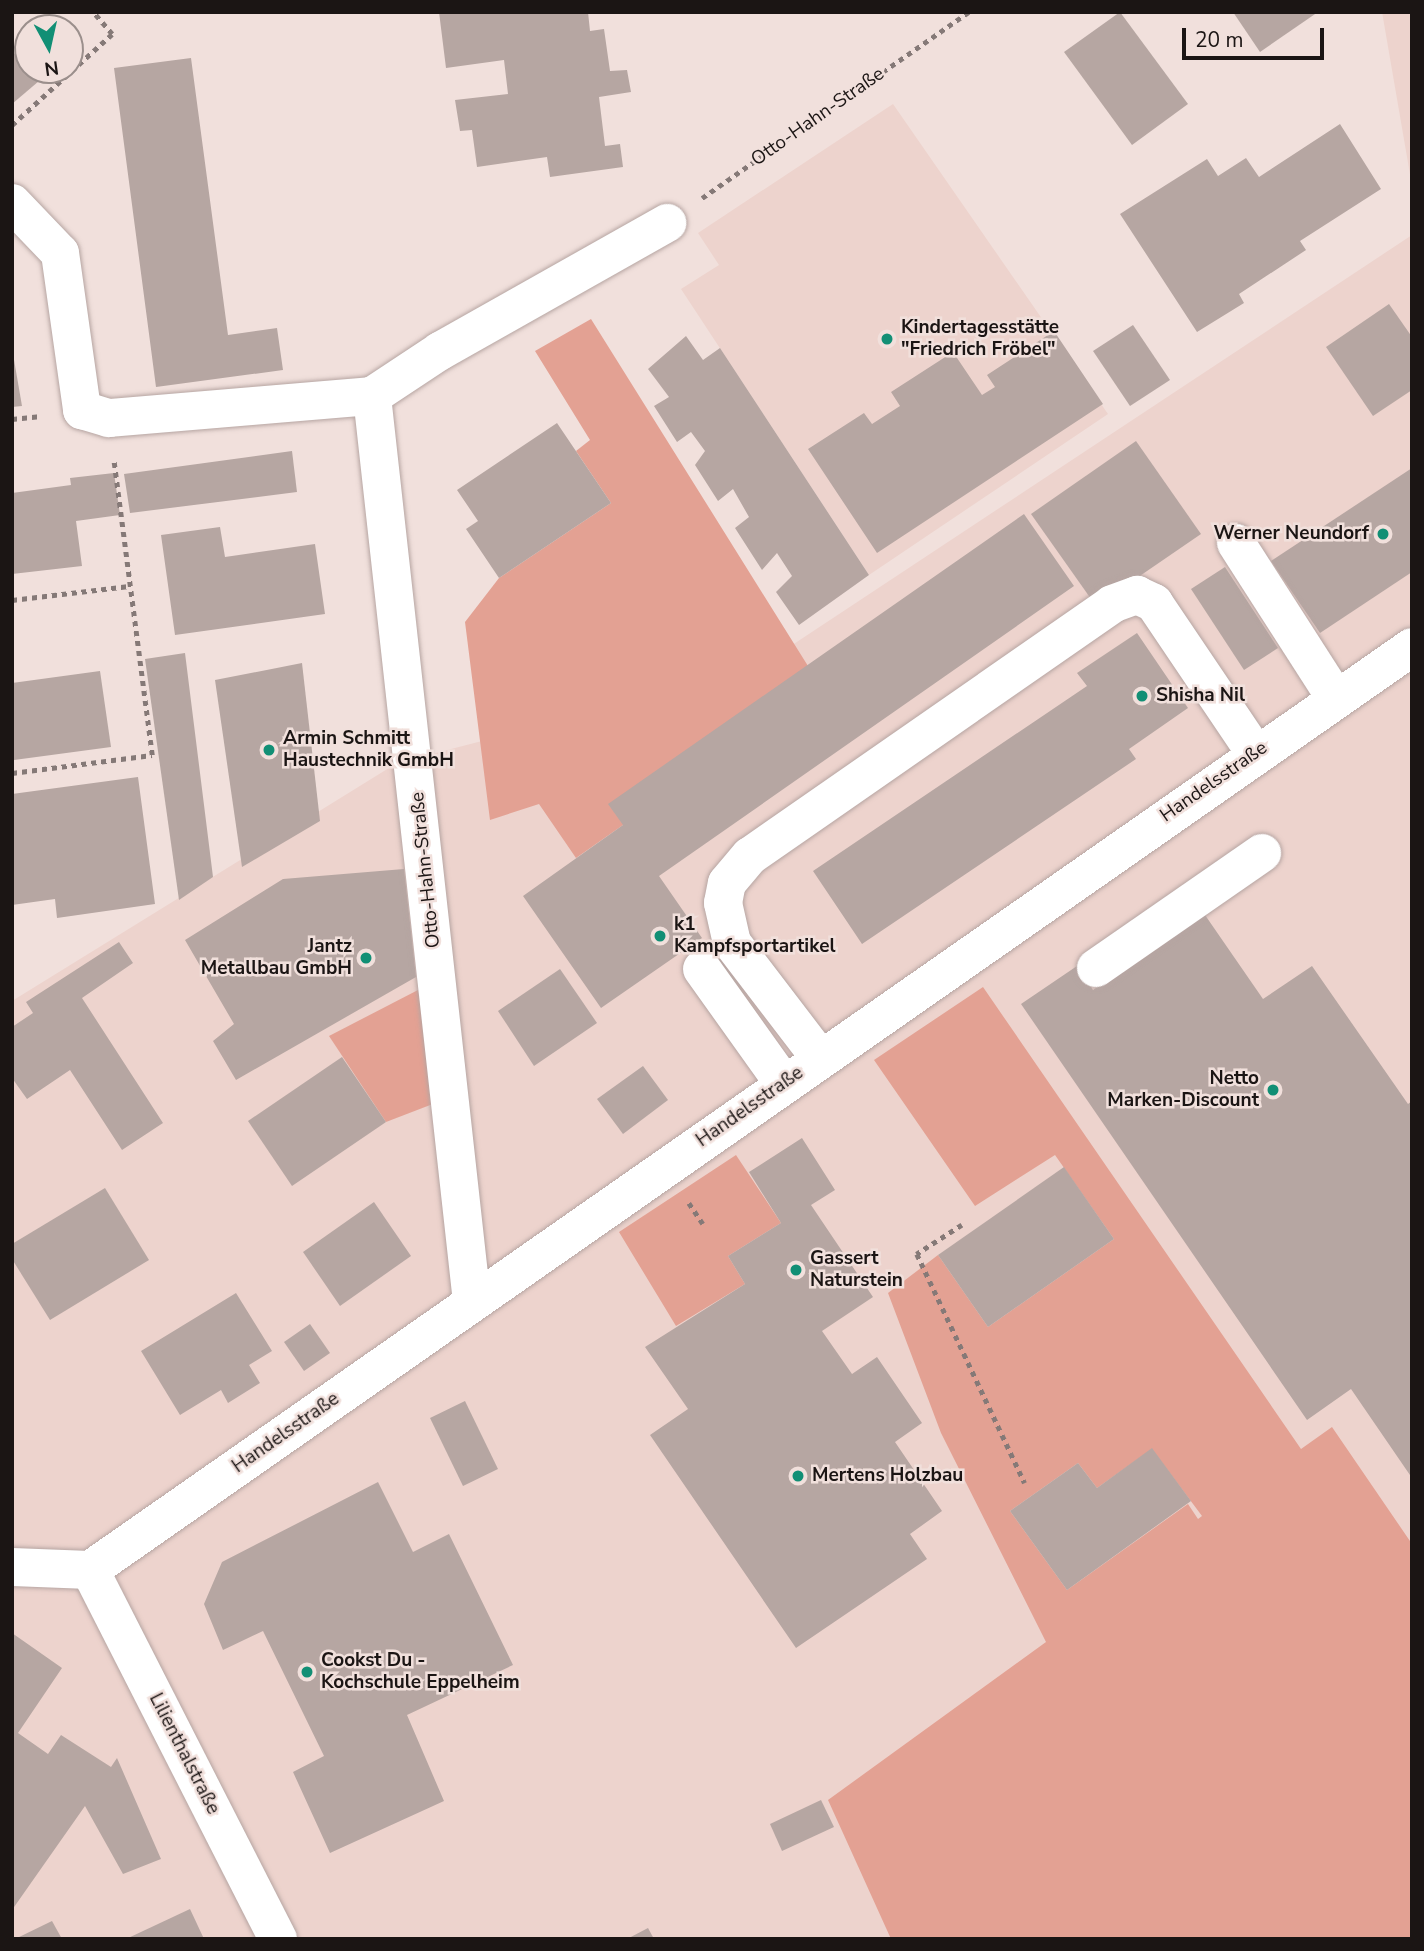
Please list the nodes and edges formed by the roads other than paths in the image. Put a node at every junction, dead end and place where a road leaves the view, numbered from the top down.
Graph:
1 (12, 203) edge
2 (667, 223) road end
3 (372, 396) junction
4 (1236, 543) dead end
5 (1412, 647) edge
6 (1335, 697) junction
7 (1255, 753) junction
8 (1262, 853) dead end
9 (1096, 968) dead end
10 (702, 969) dead end
11 (820, 1058) junction
12 (784, 1084) junction
13 (472, 1302) junction
14 (12, 1567) edge
15 (90, 1570) junction
16 (278, 1939) edge

1 - 3 street
2 - 3 street
3 - 13 street, Otto-Hahn-Straße
4 - 6 street
5 - 6 street, Handelsstraße
6 - 7 street, Handelsstraße
7 - 11 street, Handelsstraße
7 - 11 street
8 - 9 street
10 - 12 street
11 - 12 street, Handelsstraße
12 - 13 street, Handelsstraße
13 - 15 street, Handelsstraße
14 - 15 street
15 - 16 street, Lilienthalstraße

